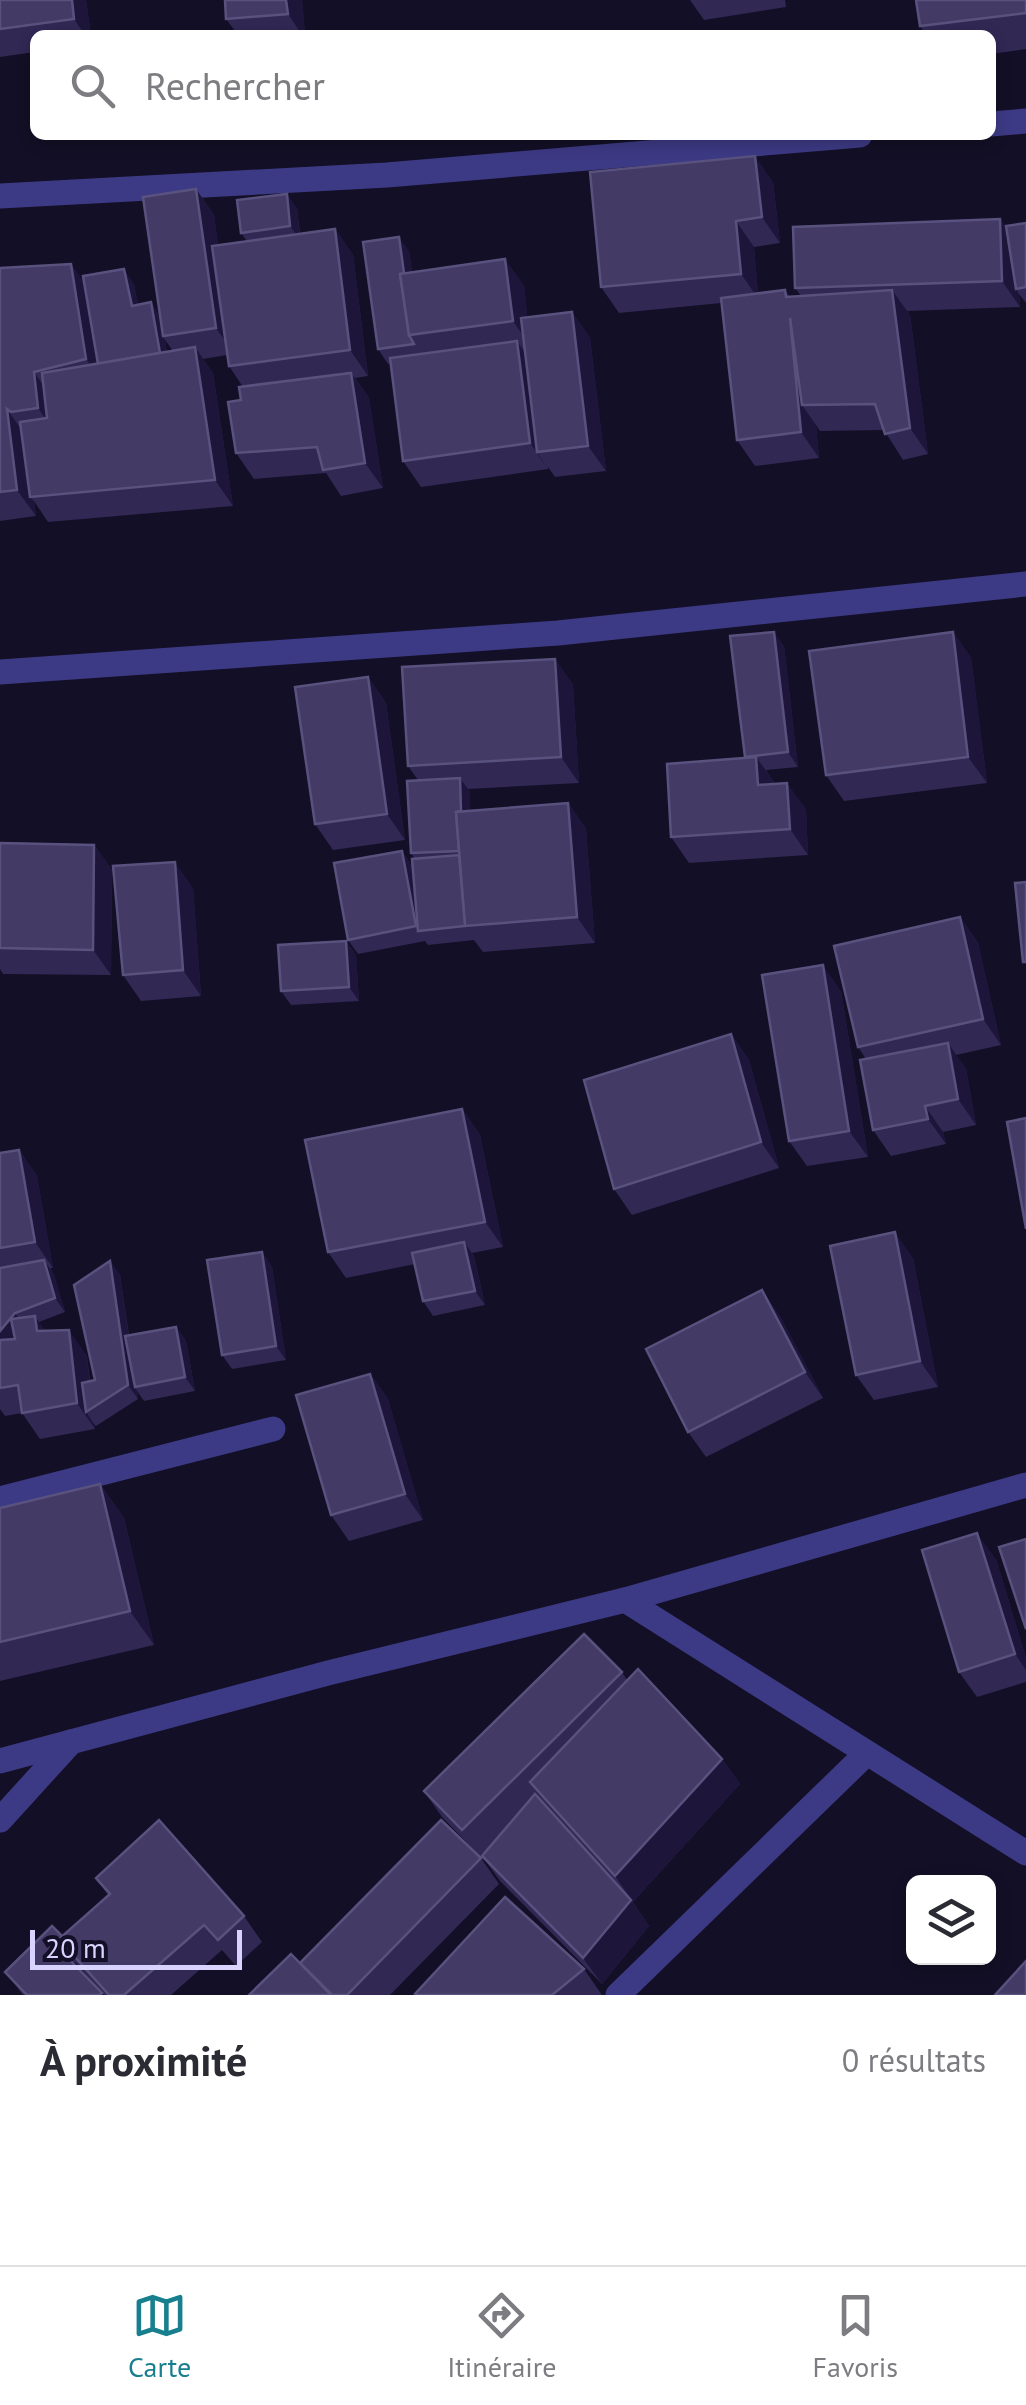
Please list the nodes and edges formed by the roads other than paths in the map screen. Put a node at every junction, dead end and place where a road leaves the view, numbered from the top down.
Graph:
1 (1026, 121) edge
2 (996, 124) edge
3 (801, 140) edge
4 (0, 196) edge
5 (1026, 584) edge
6 (0, 672) edge
7 (274, 1429) dead end
8 (1026, 1485) edge
9 (0, 1499) edge
10 (625, 1600) junction
11 (71, 1742) junction
12 (867, 1754) junction
13 (0, 1761) edge
14 (0, 1820) edge
15 (1026, 1853) edge
16 (618, 1995) edge

1 - 2 street
3 - 4 street
5 - 6 street
7 - 9 street
8 - 10 street
10 - 11 street
10 - 12 street
11 - 13 street
11 - 14 street
12 - 15 street
12 - 16 street

